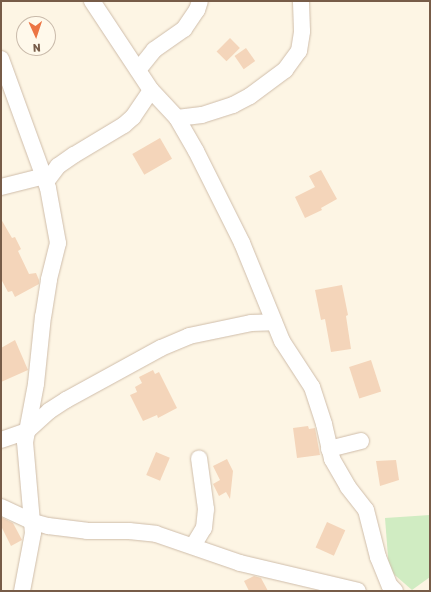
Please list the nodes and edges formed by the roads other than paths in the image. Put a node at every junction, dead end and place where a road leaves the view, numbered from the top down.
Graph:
1 (92, 1) edge
2 (200, 1) edge
3 (302, 1) edge
4 (1, 59) edge
5 (138, 70) junction
6 (5, 84) edge
7 (151, 90) junction
8 (177, 118) junction
9 (45, 179) junction
10 (1, 187) edge
11 (274, 322) junction
12 (27, 431) junction
13 (1, 440) edge
14 (361, 441) dead end
15 (329, 448) junction
16 (199, 458) dead end
17 (1, 507) edge
18 (33, 522) junction
19 (193, 546) junction
20 (350, 590) edge
21 (22, 591) edge
22 (395, 591) edge

1 - 5 street
2 - 5 street
3 - 8 street
4 - 6 street
5 - 7 street
6 - 9 street
7 - 8 street
7 - 9 street
8 - 11 street
9 - 10 street
9 - 12 street
11 - 12 street
11 - 15 street
12 - 13 street
12 - 18 street
14 - 15 street
15 - 22 street
16 - 19 street
17 - 18 street
18 - 19 street
18 - 21 street
19 - 20 street

